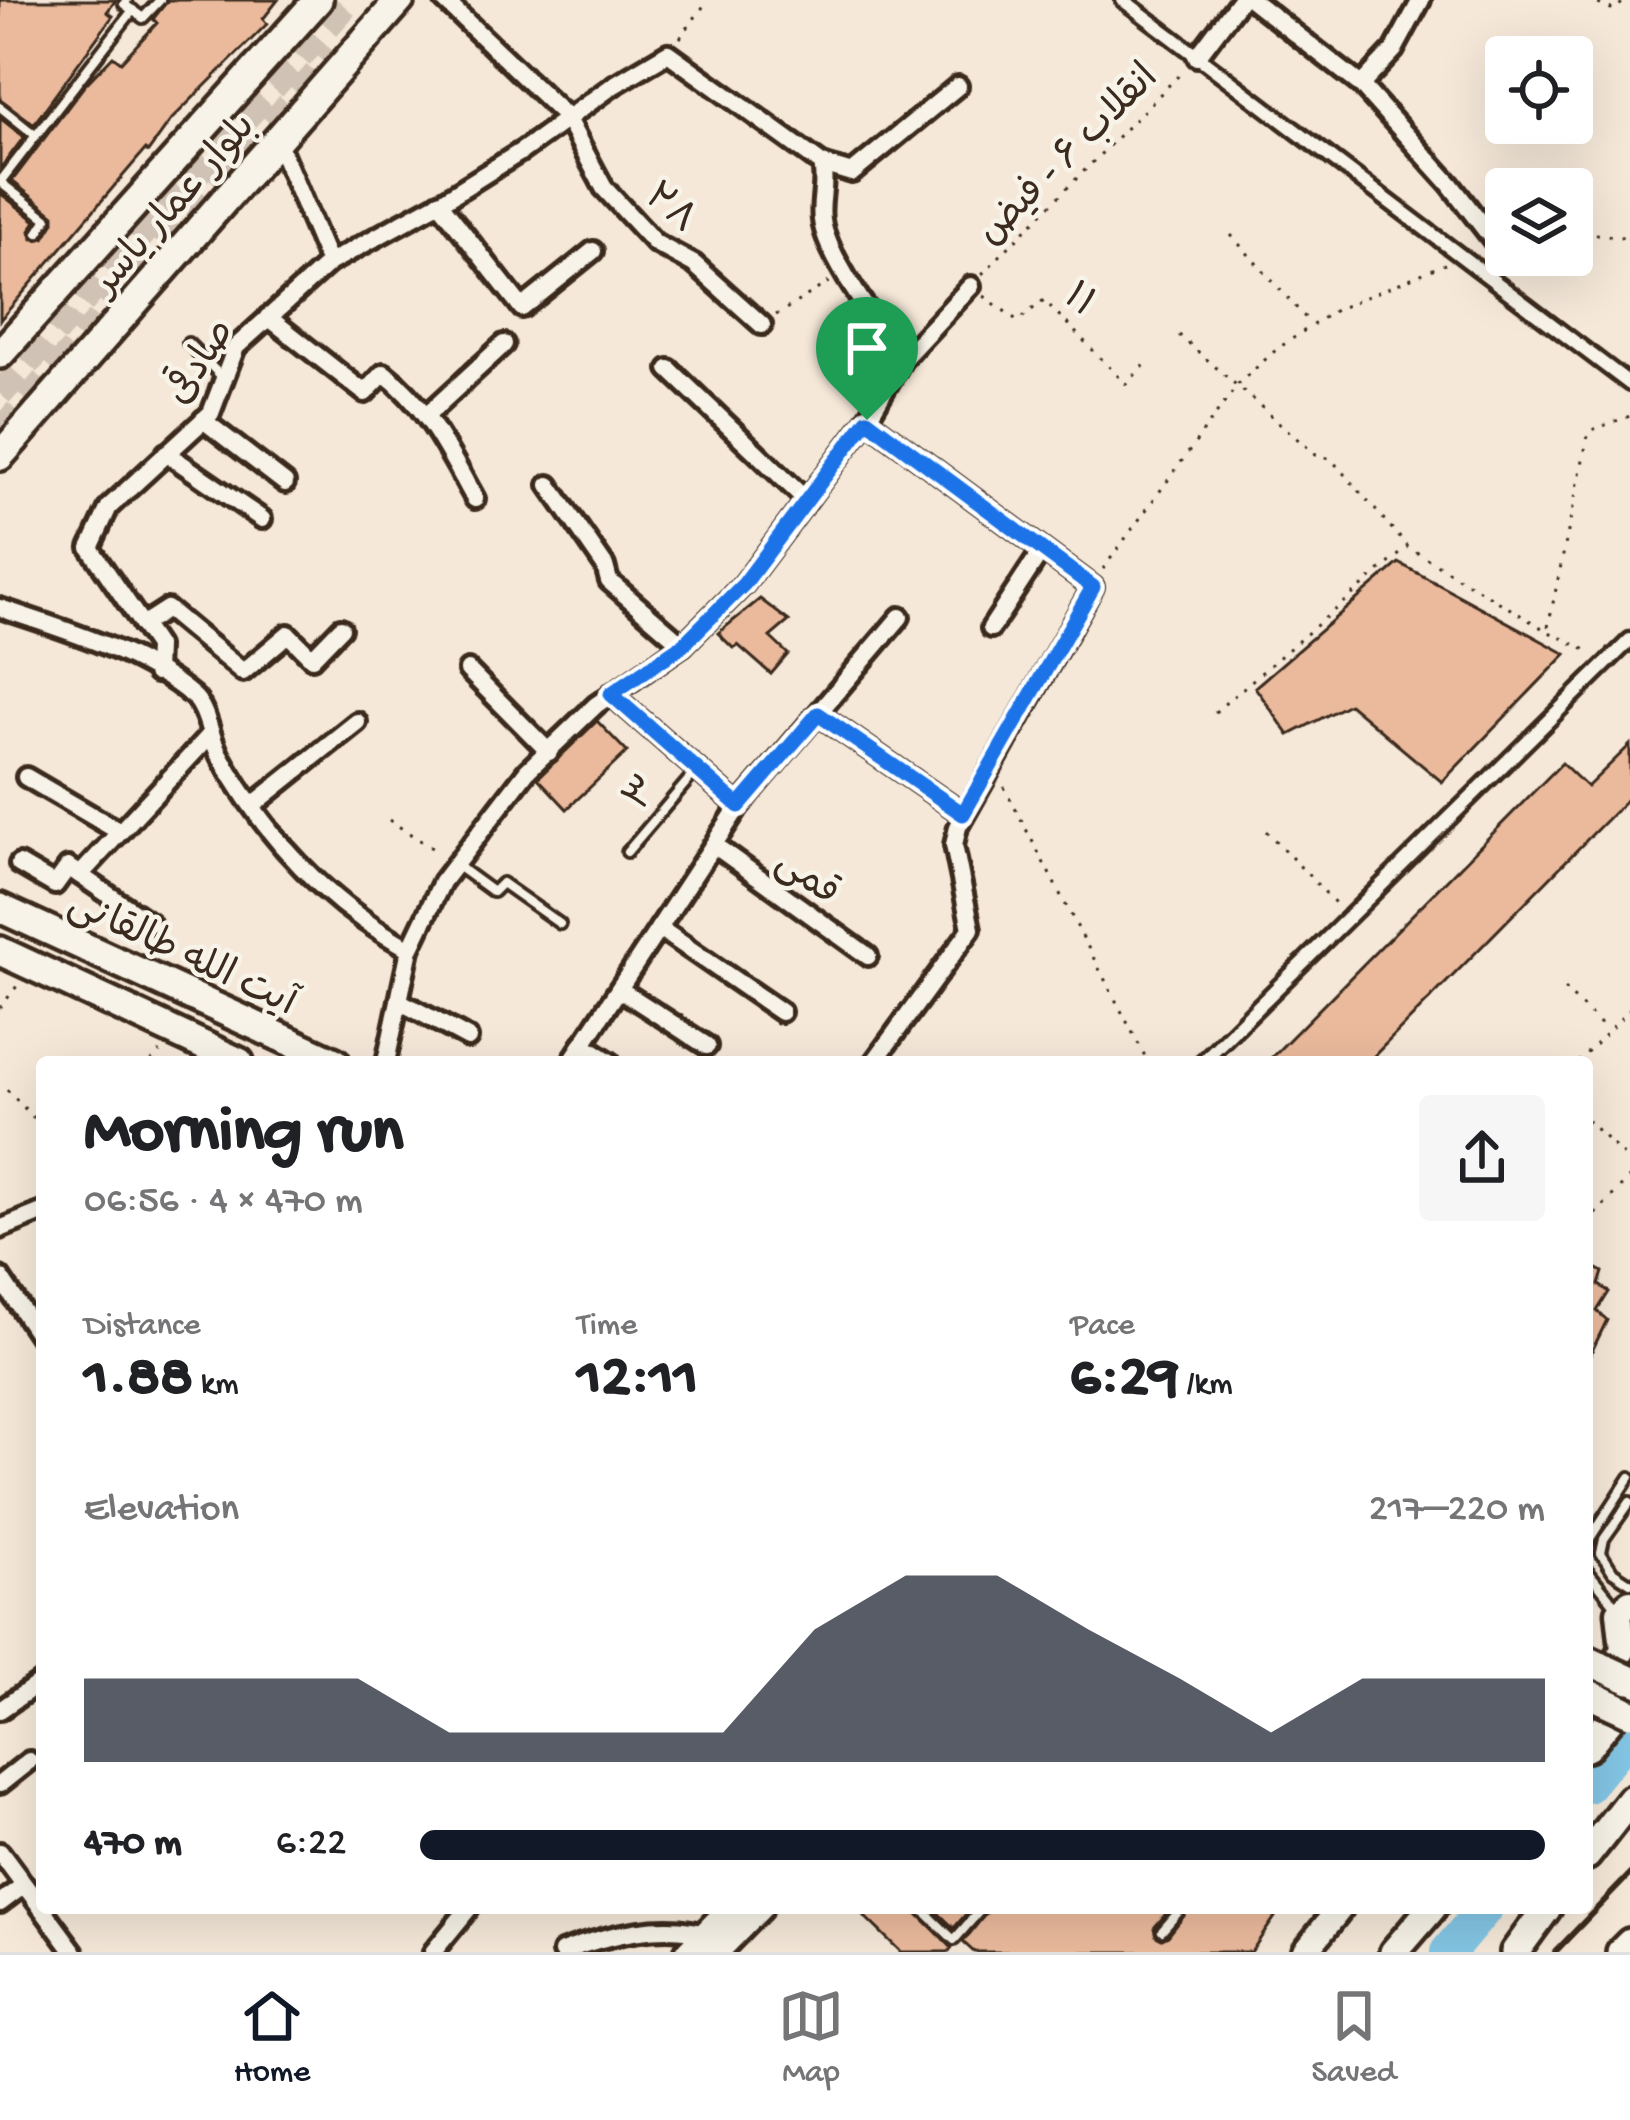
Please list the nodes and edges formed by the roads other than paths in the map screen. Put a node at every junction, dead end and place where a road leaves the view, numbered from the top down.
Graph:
1 (127, 0) edge
2 (160, 0) edge
3 (400, 0) edge
4 (444, 0) edge
5 (1123, 0) edge
6 (1240, 0) edge
7 (1252, 0) edge
8 (1421, 0) edge
9 (303, 6) edge
10 (133, 10) junction
11 (1197, 56) junction
12 (1361, 85) junction
13 (958, 86) dead end
14 (0, 107) edge
15 (566, 117) junction
16 (35, 135) junction
17 (277, 140) junction
18 (822, 164) junction
19 (0, 182) edge
20 (439, 202) junction
21 (28, 204) junction
22 (17, 217) dead end
23 (1485, 229) edge
24 (38, 232) dead end
25 (593, 251) dead end
26 (329, 263) junction
27 (970, 286) road end
28 (268, 317) junction
29 (761, 325) road end
30 (188, 343) dead end
31 (504, 344) dead end
32 (0, 354) edge
33 (902, 360) junction
34 (669, 369) dead end
35 (222, 377) junction
36 (1630, 384) edge
37 (427, 415) junction
38 (202, 420) junction
39 (867, 420) junction
40 (166, 453) junction
41 (0, 456) edge
42 (285, 483) dead end
43 (549, 485) dead end
44 (475, 499) dead end
45 (807, 501) junction
46 (262, 519) dead end
47 (1042, 550) junction
48 (0, 608) edge
49 (900, 617) dead end
50 (142, 625) junction
51 (341, 628) dead end
52 (991, 628) dead end
53 (1630, 640) edge
54 (683, 645) junction
55 (468, 670) dead end
56 (156, 673) junction
57 (611, 694) junction
58 (818, 714) junction
59 (357, 722) dead end
60 (211, 735) junction
61 (549, 752) junction
62 (697, 769) junction
63 (26, 777) dead end
64 (253, 805) junction
65 (739, 806) junction
66 (960, 821) junction
67 (120, 832) junction
68 (714, 845) junction
69 (627, 852) dead end
70 (19, 864) dead end
71 (456, 865) junction
72 (80, 875) junction
73 (0, 908) edge
74 (150, 923) dead end
75 (560, 924) dead end
76 (659, 928) junction
77 (410, 949) junction
78 (0, 951) edge
79 (868, 956) dead end
80 (619, 989) junction
81 (399, 1001) junction
82 (782, 1012) dead end
83 (468, 1038) dead end
84 (582, 1044) junction
85 (707, 1046) dead end
86 (226, 1056) edge
87 (322, 1056) edge
88 (387, 1056) edge
89 (575, 1056) edge
90 (601, 1056) edge
91 (878, 1056) edge
92 (1208, 1056) edge
93 (36, 1214) edge
94 (0, 1229) edge
95 (0, 1277) edge
96 (36, 1331) edge
97 (1630, 1477) edge
98 (1630, 1502) edge
99 (1593, 1535) edge
100 (1601, 1553) junction
101 (1593, 1557) edge
102 (1593, 1576) edge
103 (1630, 1582) edge
104 (1625, 1607) edge
105 (1593, 1663) edge
106 (1630, 1680) edge
107 (36, 1685) edge
108 (1593, 1689) edge
109 (1630, 1694) edge
110 (1593, 1699) edge
111 (0, 1710) edge
112 (1630, 1713) edge
113 (1593, 1740) edge
114 (29, 1761) dead end
115 (0, 1784) edge
116 (1630, 1800) edge
117 (1593, 1847) edge
118 (0, 1852) edge
119 (24, 1885) junction
120 (36, 1901) edge
121 (0, 1903) edge
122 (46, 1914) edge
123 (464, 1914) edge
124 (727, 1914) edge
125 (751, 1914) edge
126 (927, 1914) edge
127 (977, 1914) edge
128 (1177, 1914) edge
129 (1335, 1914) edge
130 (1427, 1914) edge
131 (1543, 1914) edge
132 (1162, 1931) dead end
133 (1630, 1943) edge
134 (709, 1945) edge
135 (74, 1952) edge
136 (433, 1952) edge
137 (562, 1952) edge
138 (1306, 1952) edge
139 (1394, 1952) edge
140 (1515, 1952) edge
141 (1621, 1952) edge

1 - 10 lane
2 - 10 lane
3 - 17 main road, بلوار عمار یاسر
4 - 15 street, ۲۸
5 - 11 street
6 - 11 street
7 - 12 street
8 - 12 street
9 - 32 main road, بلوار عمار یاسر
10 - 16 lane
11 - 36 street
12 - 23 street
13 - 18 street
14 - 16 lane
15 - 18 street, صادقی
15 - 20 street, صادقی
15 - 29 street, ۲۸
16 - 19 lane
17 - 26 street
17 - 41 main road, بلوار عمار یاسر
18 - 33 street
19 - 21 lane
20 - 25 street
20 - 26 street, صادقی
21 - 22 lane
21 - 24 lane
26 - 28 street, صادقی
27 - 33 street
28 - 35 street, صادقی
28 - 37 street
30 - 35 lane
31 - 37 street
33 - 39 street
34 - 45 street
35 - 38 street, صادقی
37 - 44 street
38 - 40 street, صادقی
38 - 42 street
39 - 45 street
39 - 47 street
40 - 46 street
40 - 50 street, صادقی
43 - 54 street
45 - 54 street
47 - 52 street
47 - 66 street
48 - 56 street
49 - 58 street
50 - 51 street
50 - 56 street, صادقی
53 - 92 street
54 - 57 street
55 - 61 street
56 - 60 street
57 - 61 street
57 - 62 street
58 - 65 street
58 - 66 street
59 - 64 street
60 - 64 street
60 - 67 street
61 - 71 street
62 - 65 street
62 - 69 lane, ۳
63 - 67 street
64 - 77 street
65 - 68 street
66 - 91 street
67 - 72 street
68 - 76 street
68 - 79 street, قمی
70 - 72 street
71 - 75 lane
71 - 77 street
72 - 74 street
73 - 87 main road, آیت الله طالقانی
76 - 80 street
76 - 82 street
77 - 81 street
78 - 86 main road, آیت الله طالقانی
80 - 84 street
80 - 85 street
81 - 83 street
81 - 88 street
84 - 89 street
84 - 90 street
93 - 94 street
95 - 96 street
97 - 99 lane
98 - 100 lane
100 - 101 lane
100 - 103 lane
102 - 104 lane
104 - 108 main road
105 - 106 main road, bridge
107 - 111 street
109 - 113 main road
110 - 112 main road, bridge
114 - 115 street
116 - 117 main road
118 - 119 street
119 - 120 street
119 - 121 street
122 - 135 street
123 - 136 street
124 - 134 main road
125 - 134 main road
126 - 127 lane
128 - 132 lane
129 - 138 main road
130 - 139 main road
131 - 140 main road
133 - 141 main road
134 - 137 street

